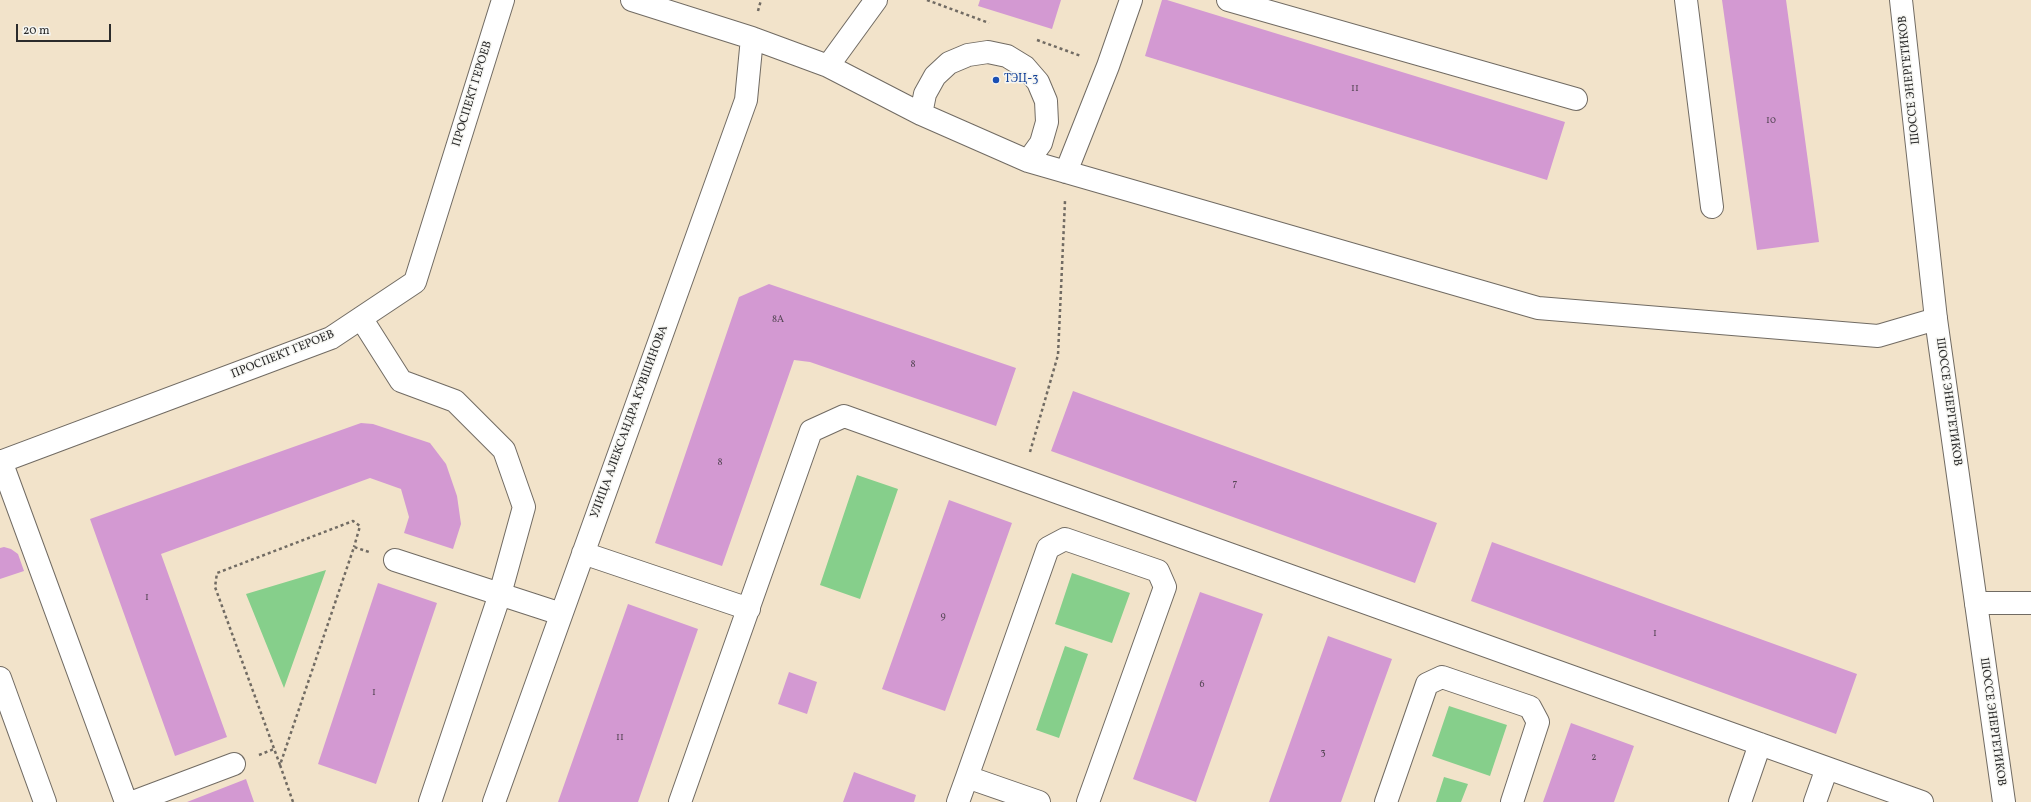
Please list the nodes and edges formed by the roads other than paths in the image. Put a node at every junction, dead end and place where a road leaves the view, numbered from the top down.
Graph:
1 (503, 0) edge
2 (632, 0) edge
3 (876, 0) edge
4 (1131, 0) edge
5 (1228, 0) edge
6 (1686, 0) edge
7 (1901, 0) edge
8 (752, 38) junction
9 (828, 66) junction
10 (1576, 99) dead end
11 (921, 114) junction
12 (1028, 160) junction
13 (1066, 172) junction
14 (1712, 206) dead end
15 (361, 318) junction
16 (1936, 319) junction
17 (1, 462) edge
18 (583, 553) junction
19 (396, 560) road end
20 (500, 594) junction
21 (1976, 603) junction
22 (2031, 603) edge
23 (749, 609) junction
24 (561, 614) junction
25 (0, 678) edge
26 (1760, 744) junction
27 (234, 764) dead end
28 (1827, 768) junction
29 (967, 777) junction
30 (45, 802) edge
31 (126, 802) edge
32 (133, 802) edge
33 (430, 802) edge
34 (494, 802) edge
35 (680, 802) edge
36 (958, 802) edge
37 (1038, 802) edge
38 (1088, 802) edge
39 (1386, 802) edge
40 (1512, 802) edge
41 (1740, 802) edge
42 (1815, 802) edge
43 (1922, 802) edge
44 (2004, 802) edge

1 - 15 street, ПРОСПЕКТ ГЕРОЕВ
2 - 8 street
3 - 9 street
4 - 13 street
5 - 10 street
6 - 14 street
7 - 16 street, ШОССЕ ЭНЕРГЕТИКОВ
8 - 9 street
8 - 18 street, УЛИЦА АЛЕКСАНДРА КУВШИНОВА
9 - 11 street
11 - 12 street
11 - 12 street
12 - 13 street
13 - 16 street
15 - 17 street, ПРОСПЕКТ ГЕРОЕВ
15 - 20 street
16 - 21 street, ШОССЕ ЭНЕРГЕТИКОВ
17 - 31 street
18 - 23 street
18 - 24 street, УЛИЦА АЛЕКСАНДРА КУВШИНОВА
19 - 20 street
20 - 24 street
20 - 33 street
21 - 22 street
21 - 44 street, ШОССЕ ЭНЕРГЕТИКОВ
23 - 26 street
23 - 35 street
24 - 34 street, УЛИЦА АЛЕКСАНДРА КУВШИНОВА
25 - 30 street
26 - 28 street
26 - 41 street
27 - 32 street
28 - 42 street
28 - 43 street
29 - 36 street
29 - 37 street
29 - 38 street
39 - 40 street

